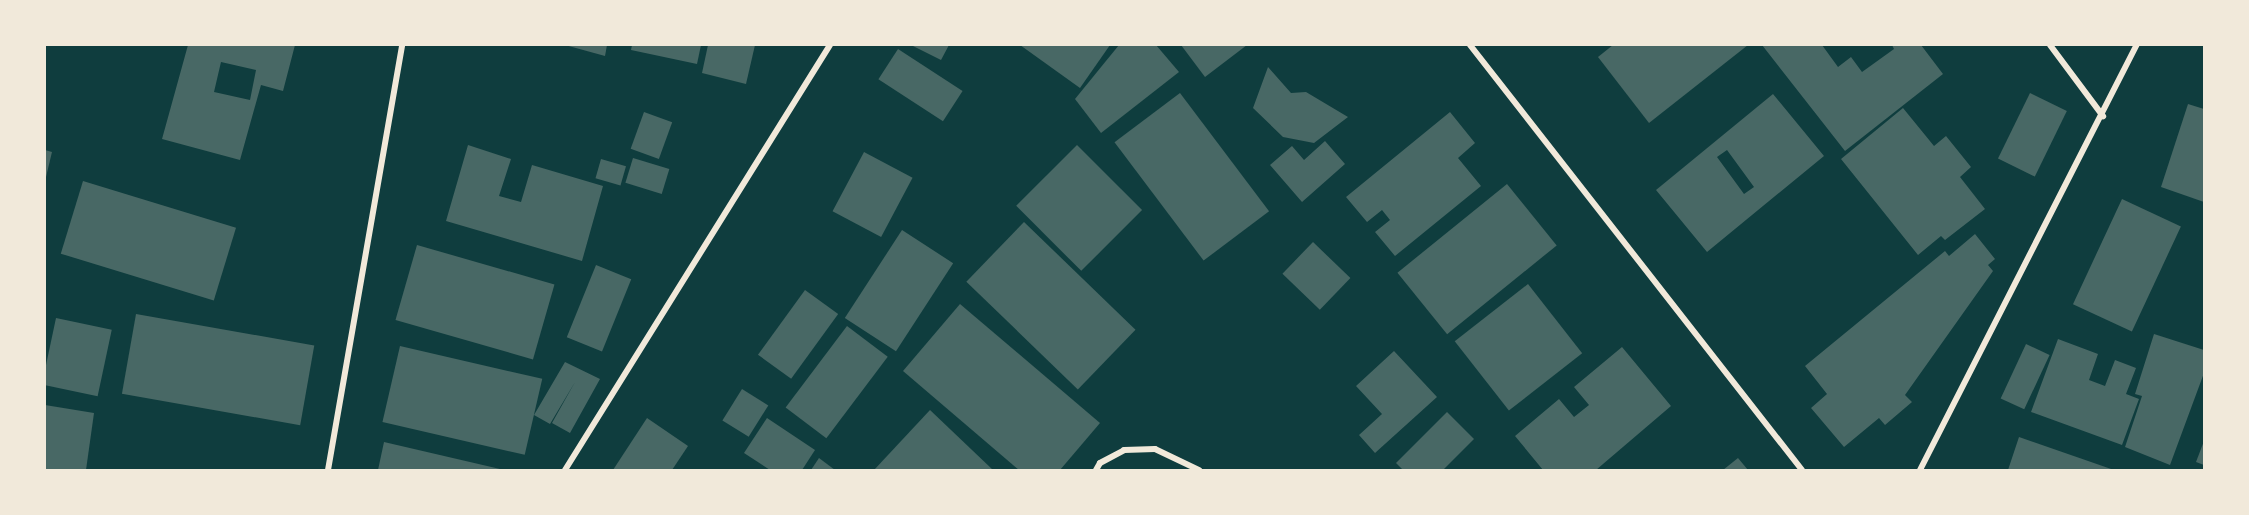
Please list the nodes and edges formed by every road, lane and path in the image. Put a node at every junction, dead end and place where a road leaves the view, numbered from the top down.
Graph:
1 (402, 45) edge
2 (830, 45) edge
3 (1470, 45) edge
4 (2050, 45) edge
5 (2137, 45) edge
6 (2103, 116) junction
7 (328, 470) edge
8 (565, 470) edge
9 (1096, 470) edge
10 (1199, 470) edge
11 (1802, 470) edge
12 (1920, 470) edge

1 - 7 street
2 - 8 street
3 - 11 street
4 - 6 street
5 - 6 street
6 - 12 street
9 - 10 street

